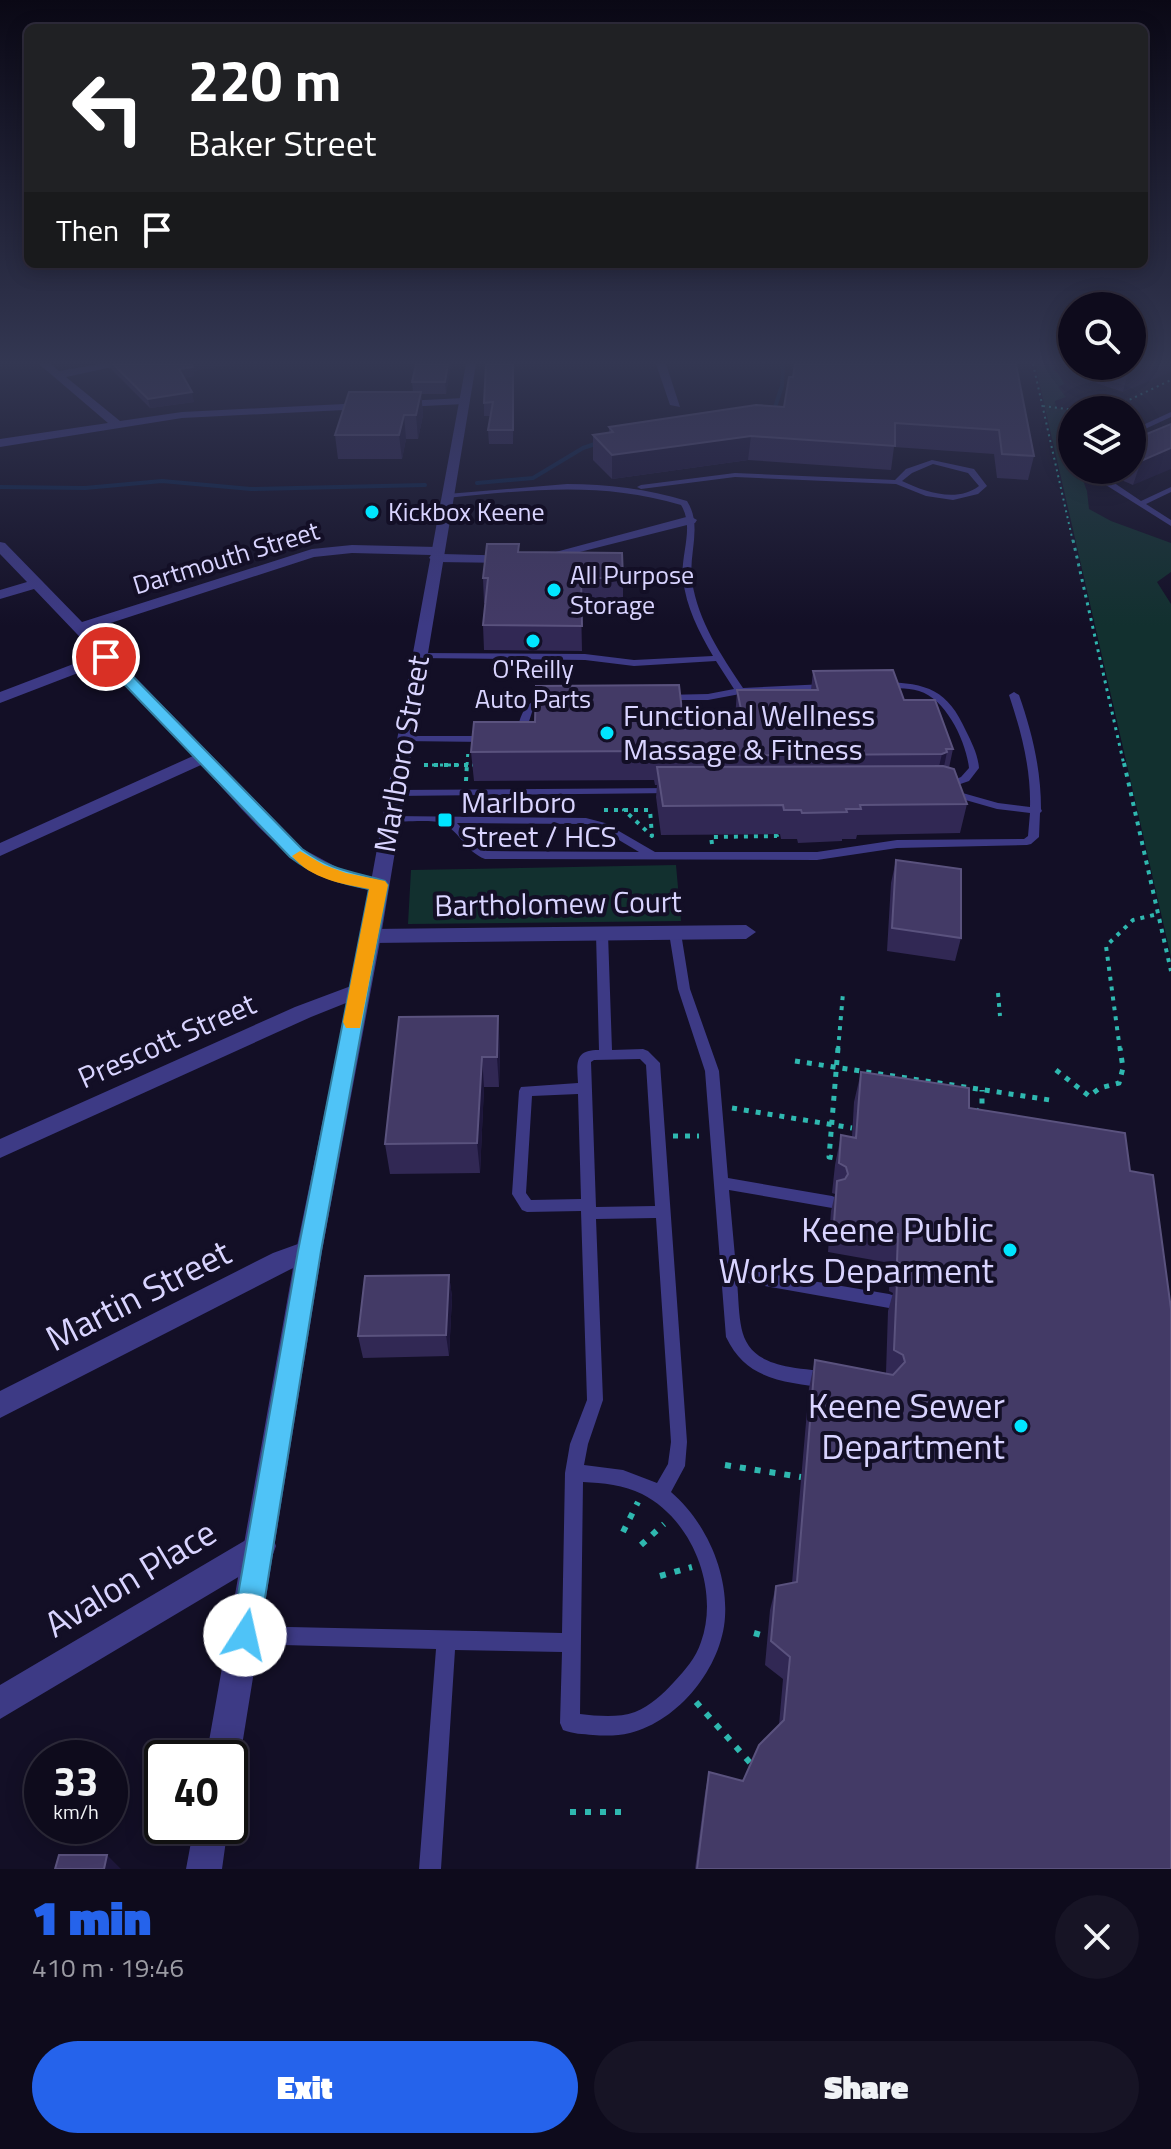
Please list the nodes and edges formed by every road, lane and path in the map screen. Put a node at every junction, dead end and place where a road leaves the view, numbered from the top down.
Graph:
1 (455, 451) edge
2 (1053, 451) edge
3 (897, 482) junction
4 (1111, 484) edge
5 (634, 488) junction
6 (1171, 489) edge
7 (447, 496) junction
8 (1142, 503) junction
9 (690, 520) junction
10 (1171, 524) edge
11 (0, 546) edge
12 (437, 555) junction
13 (36, 584) junction
14 (0, 595) edge
15 (79, 628) junction
16 (419, 656) junction
17 (106, 657) junction
18 (718, 658) junction
19 (869, 685) edge
20 (841, 686) edge
21 (740, 691) junction
22 (1014, 695) dead end
23 (563, 697) edge
24 (649, 697) edge
25 (0, 698) edge
26 (405, 739) junction
27 (469, 739) junction
28 (496, 740) edge
29 (510, 740) edge
30 (203, 758) junction
31 (424, 765) dead end
32 (467, 765) junction
33 (475, 765) edge
34 (683, 791) edge
35 (465, 792) junction
36 (396, 793) junction
37 (604, 810) dead end
38 (624, 810) junction
39 (1037, 811) junction
40 (391, 819) junction
41 (445, 820) junction
42 (0, 850) edge
43 (657, 856) junction
44 (379, 885) junction
45 (1158, 914) junction
46 (746, 932) dead end
47 (675, 933) junction
48 (602, 934) junction
49 (371, 936) junction
50 (1171, 971) edge
51 (359, 990) junction
52 (843, 993) dead end
53 (998, 993) dead end
54 (1000, 1016) dead end
55 (606, 1055) junction
56 (795, 1061) dead end
57 (837, 1067) junction
58 (1056, 1070) dead end
59 (585, 1088) junction
60 (982, 1090) junction
61 (1050, 1100) dead end
62 (715, 1106) junction
63 (970, 1117) edge
64 (832, 1124) junction
65 (852, 1128) dead end
66 (0, 1149) edge
67 (842, 1167) edge
68 (721, 1183) junction
69 (832, 1202) edge
70 (589, 1209) junction
71 (663, 1212) junction
72 (309, 1251) junction
73 (728, 1273) junction
74 (889, 1301) dead end
75 (840, 1382) edge
76 (0, 1405) edge
77 (725, 1465) dead end
78 (574, 1473) junction
79 (801, 1477) dead end
80 (653, 1491) junction
81 (678, 1511) junction
82 (623, 1532) dead end
83 (641, 1545) dead end
84 (261, 1546) junction
85 (709, 1563) junction
86 (660, 1576) dead end
87 (754, 1633) dead end
88 (245, 1635) junction
89 (768, 1637) edge
90 (446, 1641) junction
91 (571, 1643) junction
92 (683, 1688) junction
93 (0, 1703) edge
94 (226, 1740) edge
95 (753, 1766) edge
96 (570, 1812) dead end
97 (629, 1812) dead end
98 (208, 1844) edge
99 (204, 1869) edge
100 (430, 1869) edge

1 - 7 street, Marlboro Street
2 - 45 path
3 - 3 lane
3 - 5 lane
4 - 8 lane
5 - 7 lane
5 - 9 lane
6 - 8 lane
7 - 12 street, Marlboro Street
8 - 10 lane
9 - 12 street, Dartmouth Street
9 - 18 lane
11 - 13 street
12 - 15 street, Dartmouth Street
12 - 16 street, Marlboro Street
13 - 14 street
13 - 15 street
15 - 17 street
16 - 18 lane
16 - 26 street, Marlboro Street
17 - 25 street
17 - 30 street
18 - 21 lane
19 - 39 lane
20 - 21 lane
21 - 24 lane
22 - 39 lane
23 - 29 lane
26 - 27 lane
26 - 36 street, Marlboro Street
27 - 28 lane
27 - 32 path
30 - 42 street
30 - 44 street
31 - 32 path
32 - 33 path
32 - 35 path
34 - 35 lane
35 - 36 lane
36 - 40 street, Marlboro Street
37 - 38 path
38 - 38 path
39 - 43 lane
40 - 41 lane
40 - 44 street, Marlboro Street
41 - 43 lane
41 - 43 lane
44 - 49 street, Marlboro Street
45 - 50 path
45 - 58 path
46 - 47 street, Bartholomew Court
47 - 48 street, Bartholomew Court
47 - 62 lane
48 - 49 street, Bartholomew Court
48 - 55 lane
49 - 51 street, Marlboro Street
51 - 66 street, Prescott Street
51 - 72 street, Marlboro Street
52 - 57 path
53 - 54 path
55 - 59 lane
55 - 71 lane
56 - 57 path
57 - 60 path
57 - 64 path
59 - 70 lane
59 - 70 lane
60 - 61 path
60 - 63 path
62 - 64 path
62 - 68 lane
64 - 65 path
64 - 67 path
68 - 69 lane
68 - 73 lane
70 - 71 lane
70 - 78 lane
71 - 80 lane
72 - 76 street, Martin Street
72 - 84 street, Marlboro Street
73 - 74 lane
73 - 75 lane
77 - 79 path
78 - 80 lane
78 - 91 lane
80 - 81 lane
80 - 82 path
81 - 83 path
81 - 85 lane
84 - 88 street, Marlboro Street
84 - 93 street, Avalon Place
85 - 86 path
85 - 92 lane
87 - 89 path
88 - 90 lane
88 - 94 street, Marlboro Street
90 - 91 lane
90 - 100 lane
91 - 92 lane
92 - 95 path
96 - 97 path
98 - 99 street

